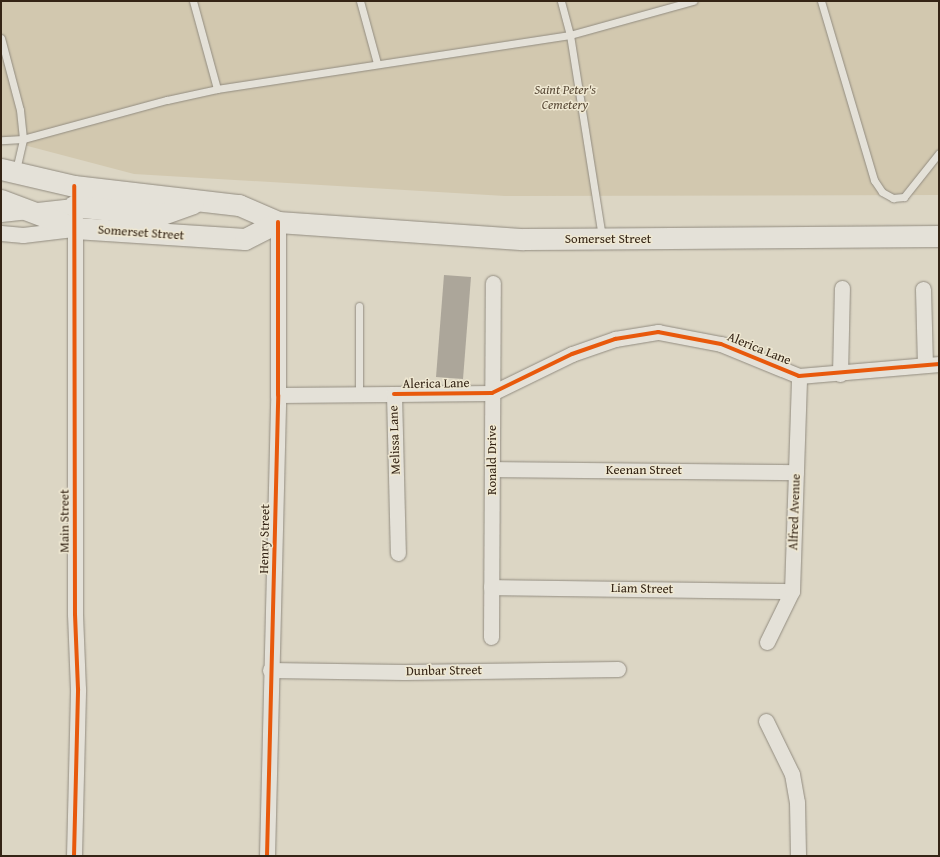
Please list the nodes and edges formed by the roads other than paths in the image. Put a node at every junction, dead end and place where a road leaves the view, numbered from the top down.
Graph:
1 (193, 1) edge
2 (360, 1) edge
3 (561, 1) edge
4 (693, 1) edge
5 (821, 1) edge
6 (570, 35) junction
7 (1, 38) edge
8 (377, 63) junction
9 (216, 89) junction
10 (23, 139) junction
11 (1, 140) edge
12 (939, 154) edge
13 (8, 171) edge
14 (74, 186) junction
15 (1, 200) edge
16 (198, 201) junction
17 (74, 206) junction
18 (28, 210) junction
19 (1, 214) edge
20 (278, 222) junction
21 (75, 228) junction
22 (1, 233) edge
23 (939, 236) edge
24 (602, 239) junction
25 (493, 283) dead end
26 (842, 288) dead end
27 (923, 289) dead end
28 (359, 306) dead end
29 (935, 364) edge
30 (840, 374) junction
31 (799, 376) junction
32 (492, 393) junction
33 (359, 394) junction
34 (394, 394) junction
35 (278, 395) junction
36 (492, 469) junction
37 (796, 472) junction
38 (398, 553) dead end
39 (491, 587) junction
40 (792, 591) junction
41 (491, 637) dead end
42 (767, 642) dead end
43 (618, 669) dead end
44 (270, 670) junction
45 (766, 721) dead end
46 (74, 856) edge
47 (267, 856) edge
48 (798, 856) edge

1 - 9 lane
2 - 8 lane
3 - 6 lane
4 - 6 lane
5 - 12 lane
6 - 8 lane
6 - 24 lane
7 - 10 lane
8 - 9 lane
9 - 10 lane
10 - 11 lane
10 - 13 lane
13 - 14 main road, Somerset Street
14 - 16 main road, Somerset Street
14 - 17 street, Main Street
15 - 18 main road
16 - 17 main road
16 - 20 main road, Somerset Street
17 - 18 street
17 - 21 street, Main Street
18 - 19 street
18 - 21 main road
20 - 21 main road, Somerset Street
20 - 24 main road, Somerset Street
20 - 35 street, Henry Street
21 - 22 street, Somerset Street
21 - 46 street, Main Street
23 - 24 main road, Somerset Street
25 - 32 street, Ronald Drive
26 - 30 street
27 - 29 street
28 - 33 lane
29 - 30 street, Alerica Lane
30 - 31 street, Alerica Lane
31 - 32 street, Alerica Lane
31 - 37 street, Alfred Avenue
32 - 34 street, Alerica Lane
32 - 36 street, Ronald Drive
33 - 34 street, Melissa Lane
33 - 35 street, Melissa Lane
34 - 38 street, Melissa Lane
35 - 44 street, Henry Street
36 - 37 street, Keenan Street
36 - 39 street, Ronald Drive
37 - 40 street, Alfred Avenue
39 - 40 street, Liam Street
39 - 41 street, Ronald Drive
40 - 42 street, Alfred Avenue
43 - 44 street, Dunbar Street
44 - 47 street, Henry Street
45 - 48 street

